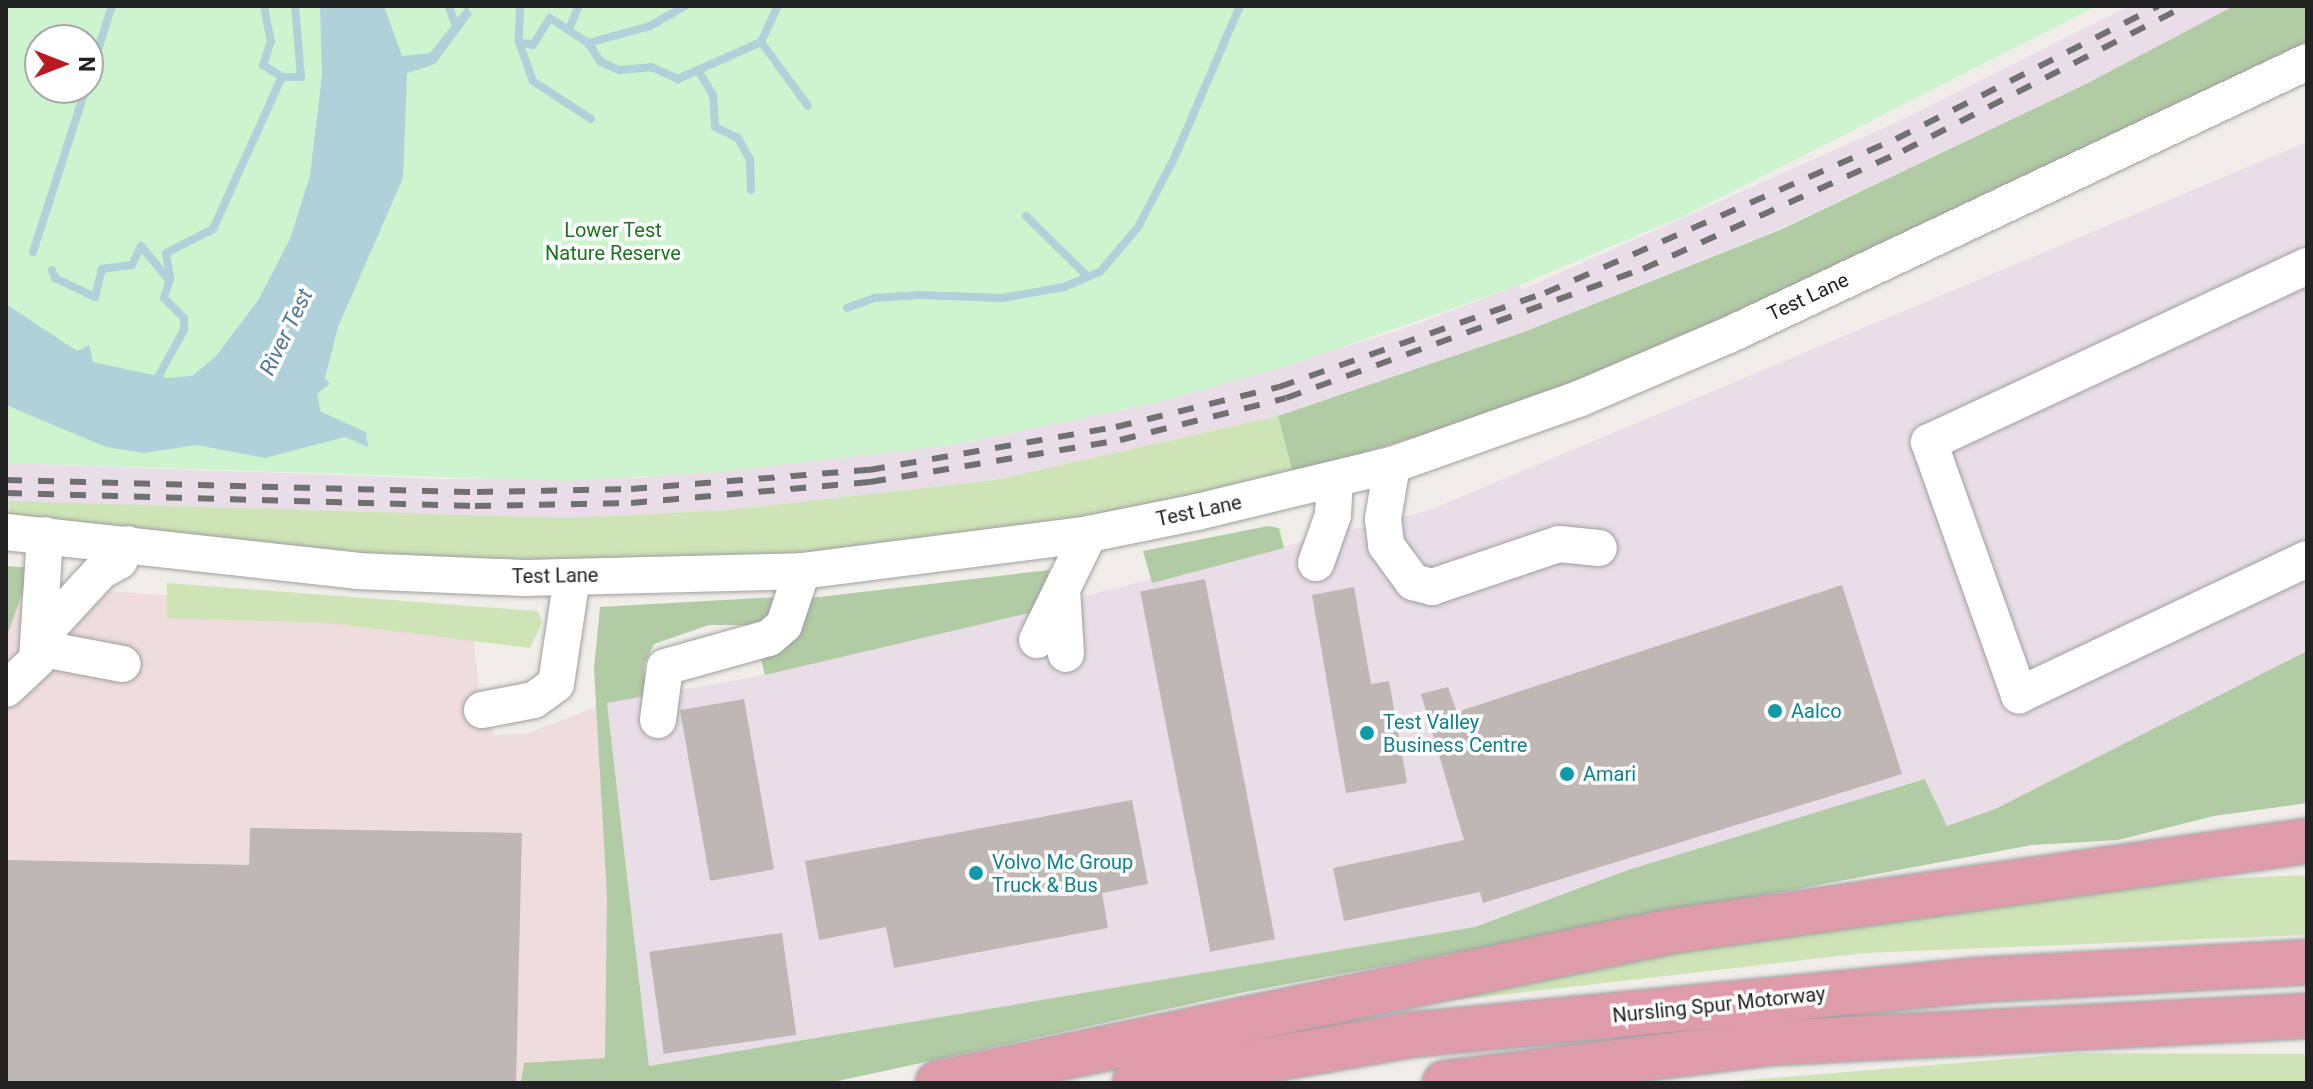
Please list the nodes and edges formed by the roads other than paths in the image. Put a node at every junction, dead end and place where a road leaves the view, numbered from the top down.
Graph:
1 (2307, 62) edge
2 (2307, 266) edge
3 (1392, 465) junction
4 (1335, 480) junction
5 (6, 532) edge
6 (1089, 534) junction
7 (45, 535) junction
8 (128, 544) junction
9 (1599, 548) dead end
10 (2307, 559) edge
11 (1316, 563) dead end
12 (802, 571) junction
13 (572, 577) junction
14 (39, 642) junction
15 (1051, 647) dead end
16 (123, 664) dead end
17 (6, 689) edge
18 (482, 710) dead end
19 (658, 720) dead end
20 (2307, 841) edge
21 (2307, 962) edge
22 (2307, 1016) edge
23 (938, 1083) edge
24 (1135, 1083) edge
25 (1445, 1083) edge

1 - 3 street, Test Lane
2 - 10 street
3 - 4 street, Test Lane
3 - 9 street
4 - 6 street, Test Lane
4 - 11 street
5 - 7 street, Test Lane
6 - 12 street, Test Lane
6 - 15 street
7 - 8 street, Test Lane
7 - 14 street
8 - 13 street, Test Lane
8 - 14 street
12 - 13 street, Test Lane
12 - 19 street
13 - 18 street
14 - 16 street
14 - 17 street
20 - 23 highway
21 - 24 highway, Nursling Spur Motorway
22 - 25 highway

